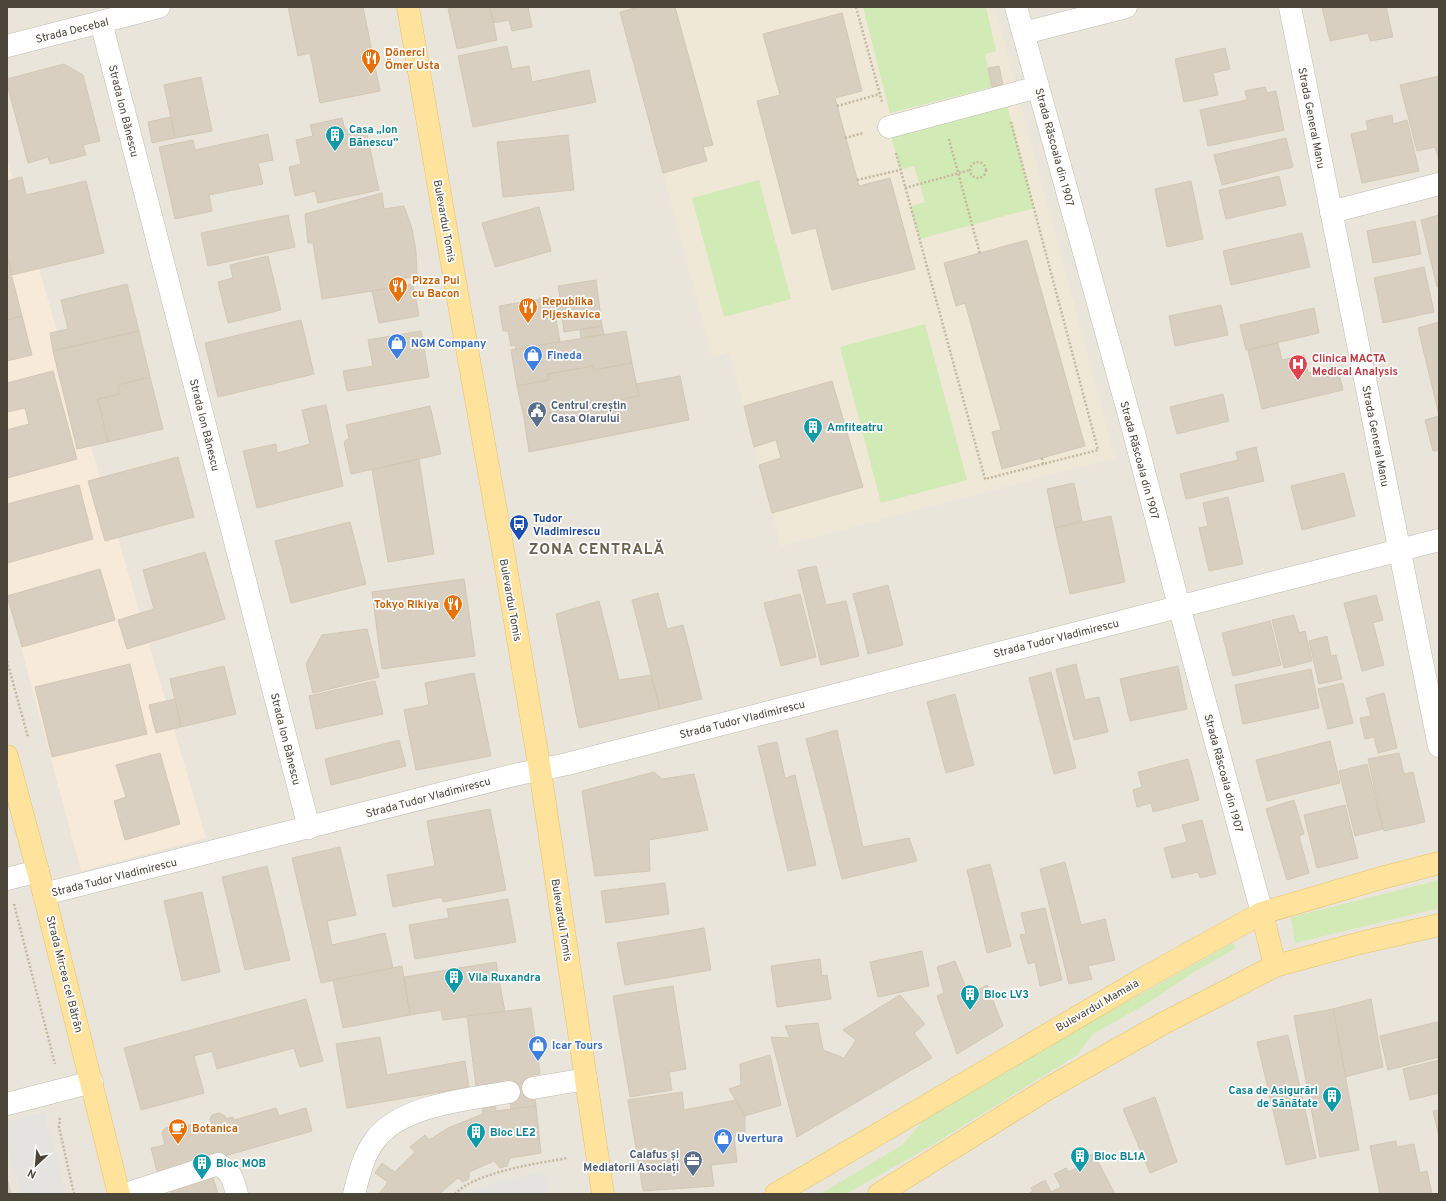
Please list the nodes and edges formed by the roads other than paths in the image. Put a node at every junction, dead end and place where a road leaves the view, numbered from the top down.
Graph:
1 (159, 7) edge
2 (408, 7) edge
3 (1016, 7) edge
4 (1126, 7) edge
5 (1290, 7) edge
6 (101, 22) junction
7 (1024, 34) junction
8 (7, 46) edge
9 (1038, 87) junction
10 (889, 127) road end
11 (1439, 184) edge
12 (1331, 212) junction
13 (1439, 540) edge
14 (1400, 550) junction
15 (1179, 606) junction
16 (1439, 746) edge
17 (7, 756) edge
18 (540, 770) junction
19 (309, 828) junction
20 (1439, 863) edge
21 (38, 871) junction
22 (7, 879) edge
23 (44, 894) junction
24 (1262, 913) junction
25 (1439, 925) edge
26 (1275, 966) junction
27 (586, 1079) junction
28 (92, 1082) junction
29 (533, 1088) dead end
30 (509, 1092) dead end
31 (7, 1104) edge
32 (119, 1194) edge
33 (126, 1194) edge
34 (237, 1194) edge
35 (354, 1194) edge
36 (603, 1194) edge
37 (776, 1194) edge
38 (879, 1194) edge

1 - 6 street, Strada Decebal
2 - 18 main road, Bulevardul Tomis
3 - 7 street, Strada Răscoala din 1907
4 - 7 street
5 - 12 street, Strada General Manu
6 - 8 street, Strada Decebal
6 - 19 street, Strada Ion Bănescu
7 - 9 street, Strada Răscoala din 1907
9 - 10 street
9 - 15 street, Strada Răscoala din 1907
11 - 12 street
12 - 14 street, Strada General Manu
13 - 14 street, Strada Tudor Vladimirescu
14 - 15 street, Strada Tudor Vladimirescu
14 - 16 street, Strada General Manu
15 - 18 street, Strada Tudor Vladimirescu
15 - 24 street, Strada Răscoala din 1907
17 - 21 main road, Strada Mircea cel Bătrân
18 - 19 street, Strada Tudor Vladimirescu
18 - 27 main road, Bulevardul Tomis
19 - 23 street, Strada Tudor Vladimirescu
20 - 24 main road, Bulevardul Mamaia
21 - 22 street
21 - 23 main road, Strada Mircea cel Bătrân
23 - 28 main road, Strada Mircea cel Bătrân
24 - 26 main road
24 - 37 main road, Bulevardul Mamaia
25 - 26 main road
26 - 38 main road
27 - 29 street
27 - 36 main road, Bulevardul Tomis
28 - 31 street
28 - 32 main road, Strada Mircea cel Bătrân
30 - 35 street
33 - 34 street

